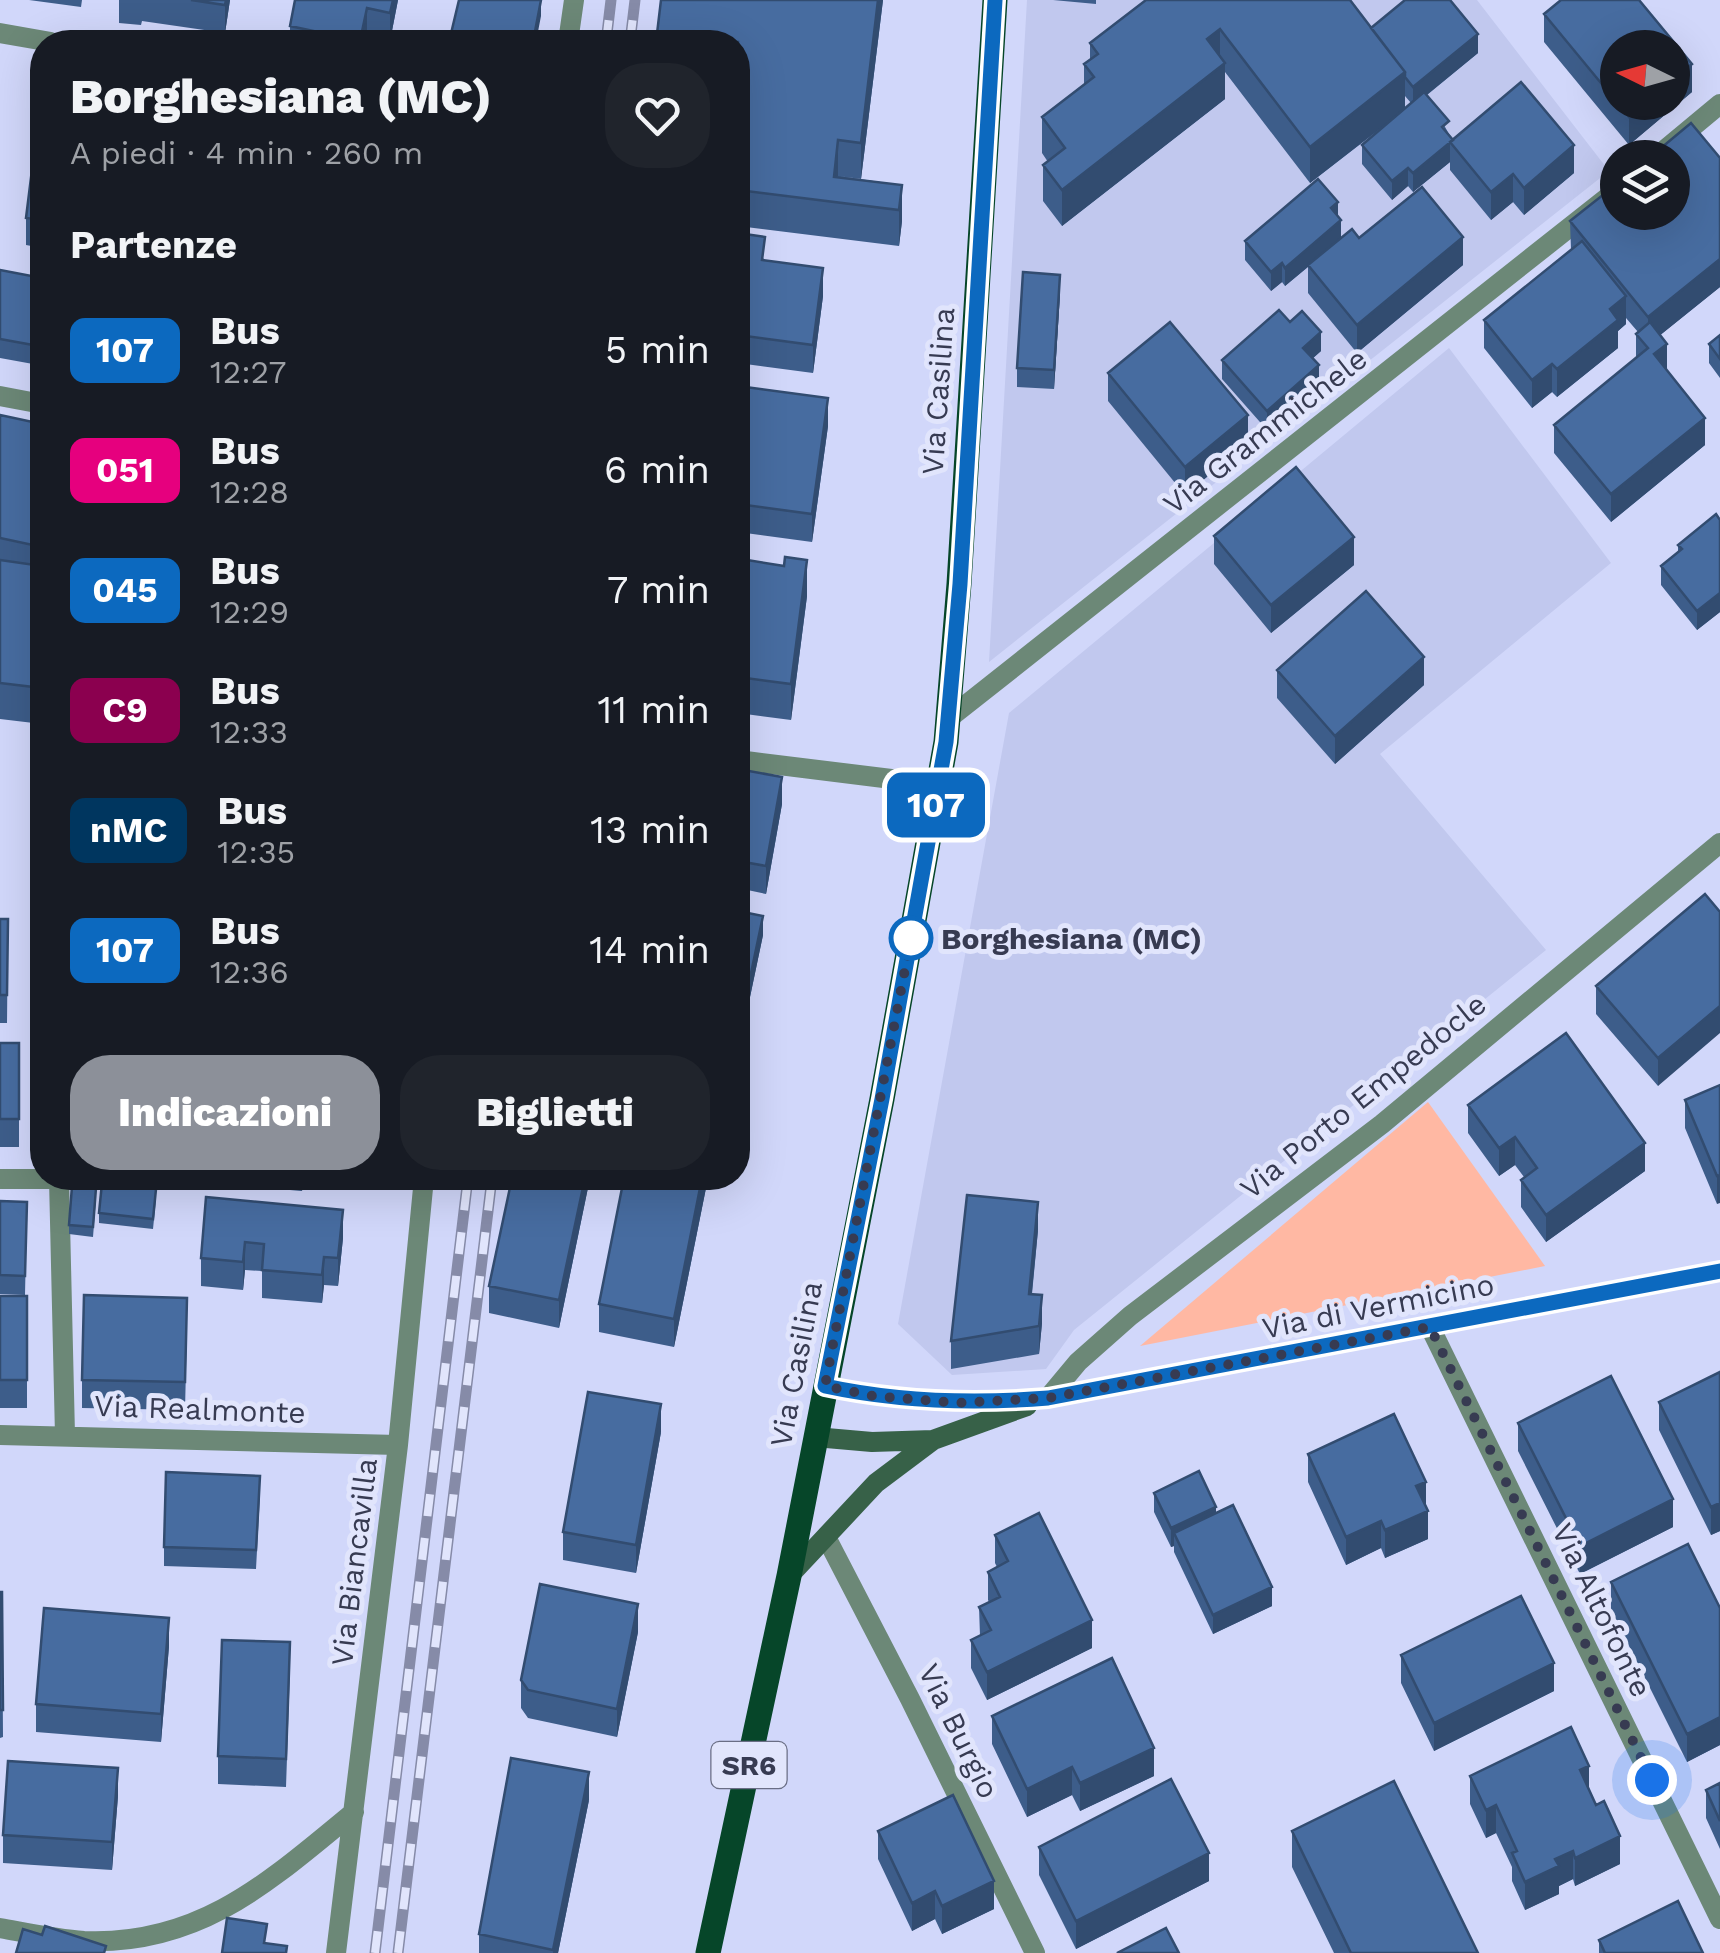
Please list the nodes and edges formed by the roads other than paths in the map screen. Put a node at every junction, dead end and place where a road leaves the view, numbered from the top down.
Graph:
1 (574, 0) edge
2 (995, 0) edge
3 (570, 30) edge
4 (0, 33) edge
5 (30, 38) edge
6 (1720, 104) edge
7 (1677, 140) edge
8 (1600, 202) edge
9 (0, 396) edge
10 (30, 402) edge
11 (948, 719) junction
12 (750, 761) edge
13 (940, 785) junction
14 (1720, 843) edge
15 (30, 1178) edge
16 (0, 1179) edge
17 (59, 1190) edge
18 (423, 1190) edge
19 (1720, 1271) edge
20 (1430, 1327) junction
21 (825, 1386) junction
22 (1048, 1398) junction
23 (0, 1435) edge
24 (65, 1435) junction
25 (815, 1437) junction
26 (933, 1440) junction
27 (398, 1444) junction
28 (826, 1537) junction
29 (789, 1576) junction
30 (354, 1812) junction
31 (1720, 1919) edge
32 (0, 1928) edge
33 (336, 1953) edge
34 (708, 1953) edge
35 (1034, 1953) edge

1 - 3 street
2 - 11 main road, Via Casilina / SR6
4 - 5 street
6 - 7 street
8 - 11 street, Via Grammichele
9 - 10 street
11 - 13 main road, Via Casilina / SR6
12 - 13 street
13 - 21 main road, Via Casilina / SR6
14 - 22 street, Via Porto Empedocle
15 - 16 street
17 - 24 street
18 - 27 street, Via Biancavilla
19 - 20 main road, Via di Vermicino
20 - 22 main road, Via di Vermicino
20 - 31 street, Via Altofonte
21 - 22 main road, Via di Vermicino
21 - 25 main road, Via Casilina / SR6
22 - 26 main road, Via di Vermicino
23 - 24 street, Via Realmonte
24 - 27 street, Via Realmonte
25 - 26 main road, Via di Vermicino
25 - 29 main road, Via Casilina / SR6
26 - 28 main road, Via di Vermicino
27 - 30 street, Via Biancavilla
28 - 29 main road, Via di Vermicino
28 - 35 street, Via Burgio
29 - 34 main road, Via Casilina / SR6
30 - 32 street
30 - 33 street, Via Biancavilla

